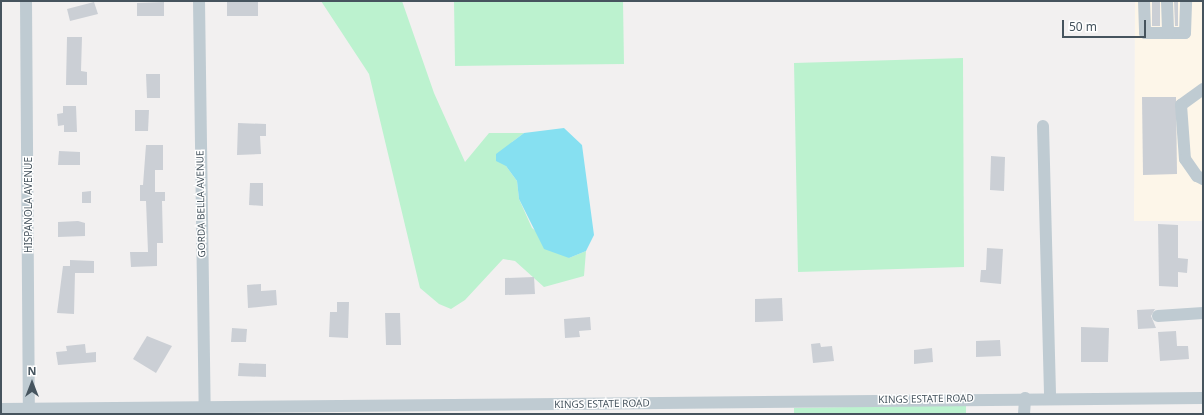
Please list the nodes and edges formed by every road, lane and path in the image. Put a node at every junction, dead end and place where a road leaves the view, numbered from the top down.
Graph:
1 (26, 1) edge
2 (199, 1) edge
3 (1144, 1) edge
4 (1167, 1) edge
5 (1186, 1) edge
6 (1168, 33) junction
7 (1203, 89) edge
8 (1043, 126) dead end
9 (1203, 179) edge
10 (1203, 313) edge
11 (1158, 316) dead end
12 (1050, 397) junction
13 (1025, 398) junction
14 (1203, 398) edge
15 (205, 408) junction
16 (1, 409) edge
17 (29, 409) junction
18 (313, 410) edge
19 (1024, 414) edge

1 - 17 street, HISPANOLA AVENUE
2 - 15 street, GORDA BELLA AVENUE
3 - 6 street
4 - 6 street
5 - 6 street
7 - 9 street
8 - 12 street
10 - 11 street
12 - 13 street, KINGS ESTATE ROAD
12 - 14 street, KINGS ESTATE ROAD
13 - 18 street, KINGS ESTATE ROAD
13 - 19 street
15 - 17 street, KINGS ESTATE ROAD
15 - 18 street, KINGS ESTATE ROAD
16 - 17 street, KINGS ESTATE ROAD

